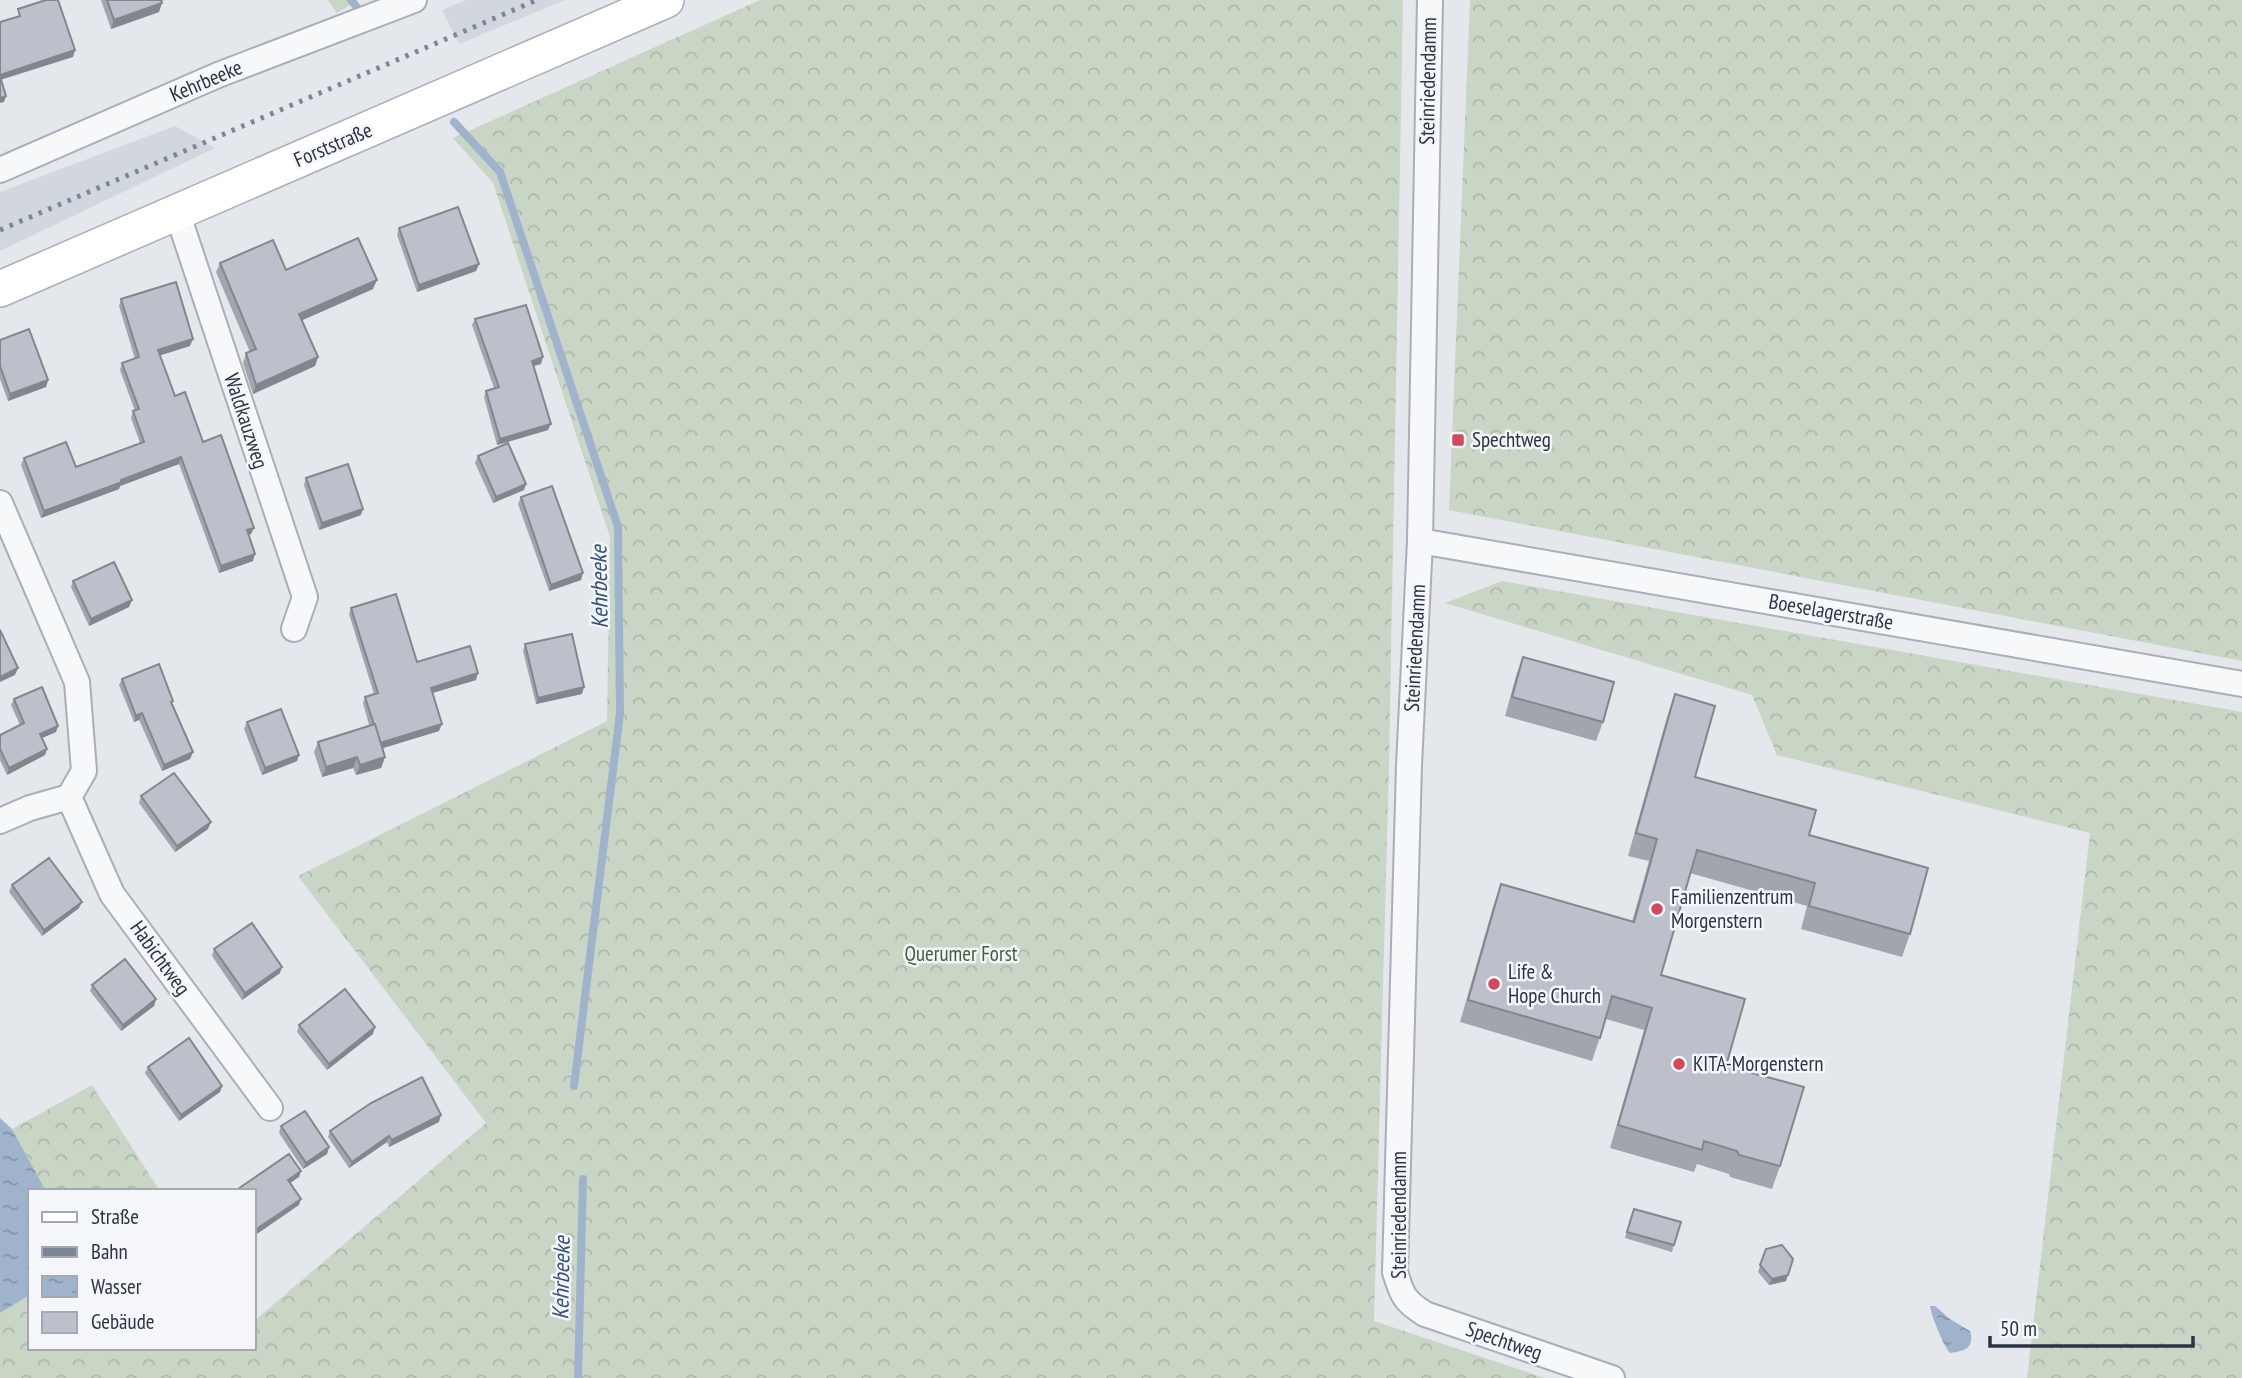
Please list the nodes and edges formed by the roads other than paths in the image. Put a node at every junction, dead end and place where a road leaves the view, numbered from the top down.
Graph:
1 (414, 0) edge
2 (666, 0) edge
3 (1430, 0) edge
4 (0, 170) edge
5 (177, 212) junction
6 (0, 289) edge
7 (0, 503) edge
8 (1420, 541) junction
9 (294, 629) dead end
10 (2242, 684) edge
11 (69, 797) junction
12 (0, 821) edge
13 (270, 1108) dead end
14 (1402, 1295) joint
15 (1612, 1378) edge

1 - 4 street, Kehrbeeke
2 - 5 main road, Forststraße
3 - 8 street, Steinriedendamm
5 - 6 main road, Forststraße
5 - 9 street, Waldkauzweg
7 - 11 street
8 - 10 street, Boeselagerstraße
8 - 14 street, Steinriedendamm
11 - 12 street
11 - 13 street, Habichtweg
14 - 15 street, Spechtweg

